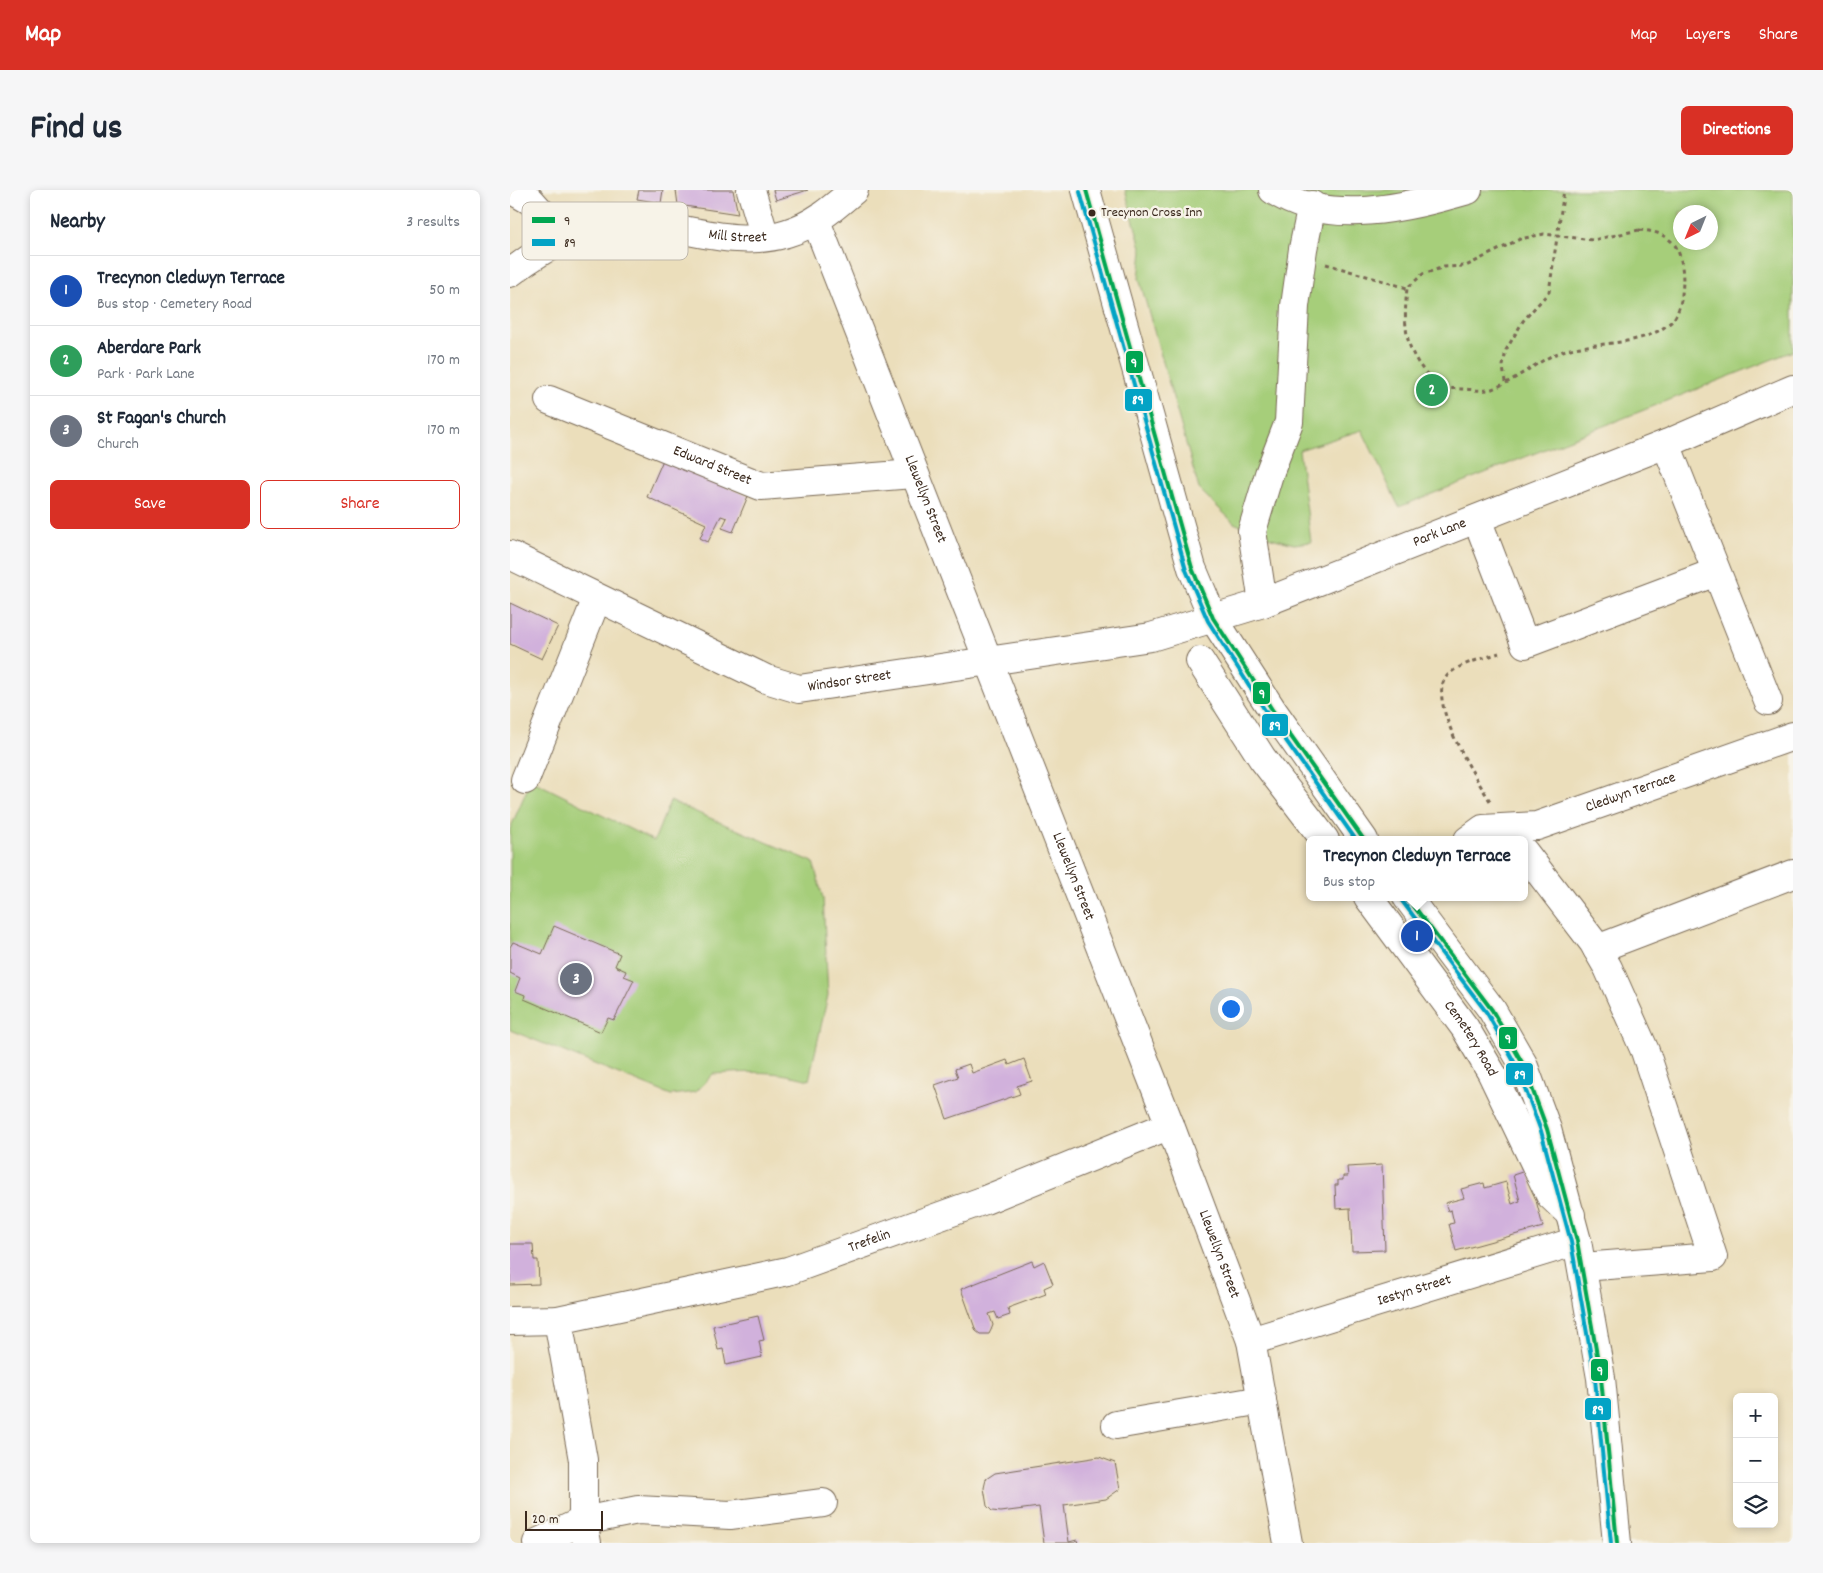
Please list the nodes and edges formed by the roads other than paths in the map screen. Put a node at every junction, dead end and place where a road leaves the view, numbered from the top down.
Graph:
1 (512, 190) edge
2 (751, 190) edge
3 (854, 190) edge
4 (1086, 190) edge
5 (1273, 190) edge
6 (1468, 190) edge
7 (532, 202) edge
8 (1312, 205) junction
9 (816, 221) junction
10 (688, 231) edge
11 (765, 237) junction
12 (530, 260) edge
13 (510, 273) edge
14 (1793, 390) edge
15 (549, 400) dead end
16 (1666, 444) junction
17 (914, 474) junction
18 (1477, 518) junction
19 (510, 555) edge
20 (1716, 572) junction
21 (597, 598) junction
22 (1263, 603) junction
23 (1213, 618) junction
24 (988, 662) junction
25 (1200, 662) dead end
26 (1768, 702) dead end
27 (1273, 711) junction
28 (1246, 733) junction
29 (1793, 736) edge
30 (525, 780) dead end
31 (1511, 834) edge
32 (1322, 836) edge
33 (1361, 836) edge
34 (1473, 836) edge
35 (1528, 857) edge
36 (1793, 874) edge
37 (1371, 901) edge
38 (1410, 901) edge
39 (1597, 949) junction
40 (1170, 1125) junction
41 (1574, 1228) junction
42 (1582, 1267) junction
43 (558, 1320) junction
44 (510, 1321) edge
45 (1251, 1341) junction
46 (1262, 1400) junction
47 (1116, 1425) dead end
48 (823, 1503) dead end
49 (585, 1532) edge
50 (537, 1543) edge
51 (1288, 1543) edge
52 (1617, 1543) edge

1 - 7 street
2 - 11 street
3 - 9 street, Mill Street
4 - 23 street
5 - 8 street
6 - 8 street
8 - 22 street
9 - 11 street, Mill Street
9 - 17 street, Llewellyn Street
10 - 11 street, Mill Street
12 - 13 street, Mill Street
14 - 16 street, Park Lane
15 - 17 street, Edward Street
16 - 18 street, Park Lane
16 - 20 street
17 - 24 street, Llewellyn Street
18 - 20 street
18 - 22 street, Park Lane
19 - 21 street, Windsor Street
20 - 26 street
21 - 24 street, Windsor Street
21 - 30 street
22 - 23 street, Park Lane
23 - 24 street, Windsor Street
23 - 27 street
24 - 40 street, Llewellyn Street
25 - 28 street
27 - 28 street
27 - 33 street
28 - 32 street
29 - 31 street, Cledwyn Terrace
31 - 34 street, Cledwyn Terrace
35 - 39 street
36 - 39 street
37 - 41 street, Cemetery Road
38 - 41 street
39 - 42 street
40 - 43 street, Trefelin
40 - 45 street, Llewellyn Street
41 - 42 street
41 - 45 street, Iestyn Street
42 - 52 street
43 - 44 street, Trefelin
43 - 49 street
45 - 46 street, Llewellyn Street
46 - 47 street
46 - 51 street, Llewellyn Street
48 - 49 street
49 - 50 street

